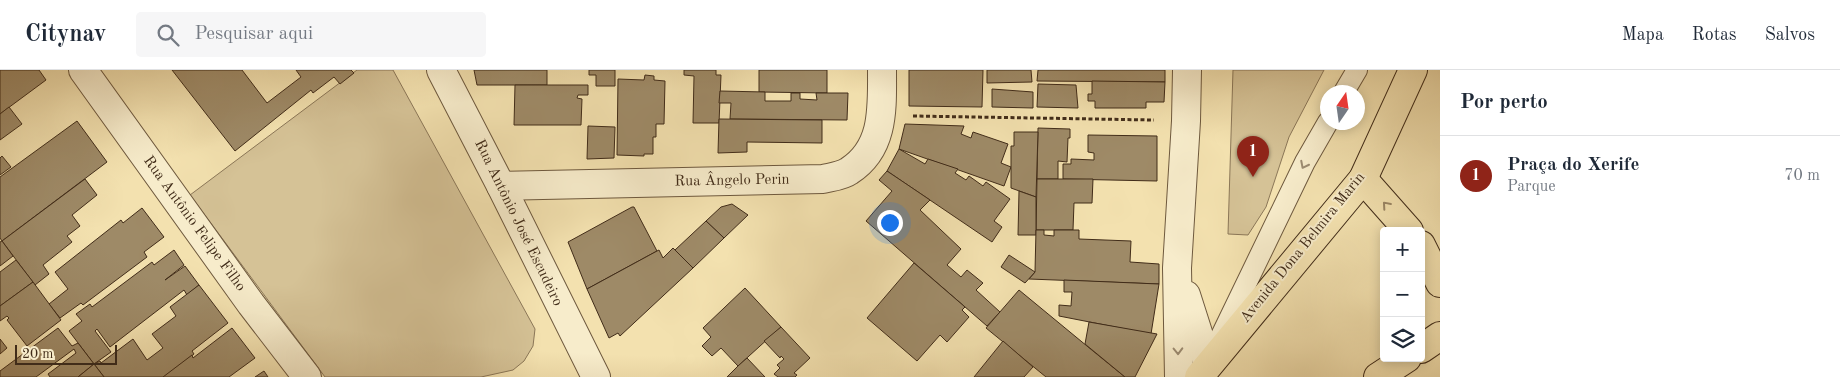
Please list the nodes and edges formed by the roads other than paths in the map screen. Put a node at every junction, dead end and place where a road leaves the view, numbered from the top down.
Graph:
1 (83, 70) edge
2 (441, 70) edge
3 (882, 70) edge
4 (1187, 70) edge
5 (1357, 70) edge
6 (1413, 70) edge
7 (1348, 85) edge
8 (1323, 130) edge
9 (1364, 179) junction
10 (501, 186) junction
11 (1406, 227) edge
12 (1425, 253) edge
13 (1177, 268) junction
14 (1440, 283) edge
15 (1440, 336) edge
16 (1425, 346) edge
17 (1401, 362) edge
18 (1203, 371) edge
19 (585, 375) edge
20 (307, 377) edge
21 (1179, 377) edge
22 (1378, 377) edge

1 - 20 street, Rua Antônio Felipe Filho
2 - 10 street, Rua Antônio José Escudeiro
3 - 10 street, Rua Ângelo Perin
4 - 13 street
5 - 7 lane
6 - 9 main road, Avenida Dona Belmira Marin
8 -> 18 lane, Avenida Dona Belmira Marin
11 -> 9 main road
9 - 18 main road, Avenida Dona Belmira Marin
10 - 19 street, Rua Antônio José Escudeiro
12 - 14 main road
13 - 18 street
13 -> 21 street
15 - 16 main road
17 - 22 main road

